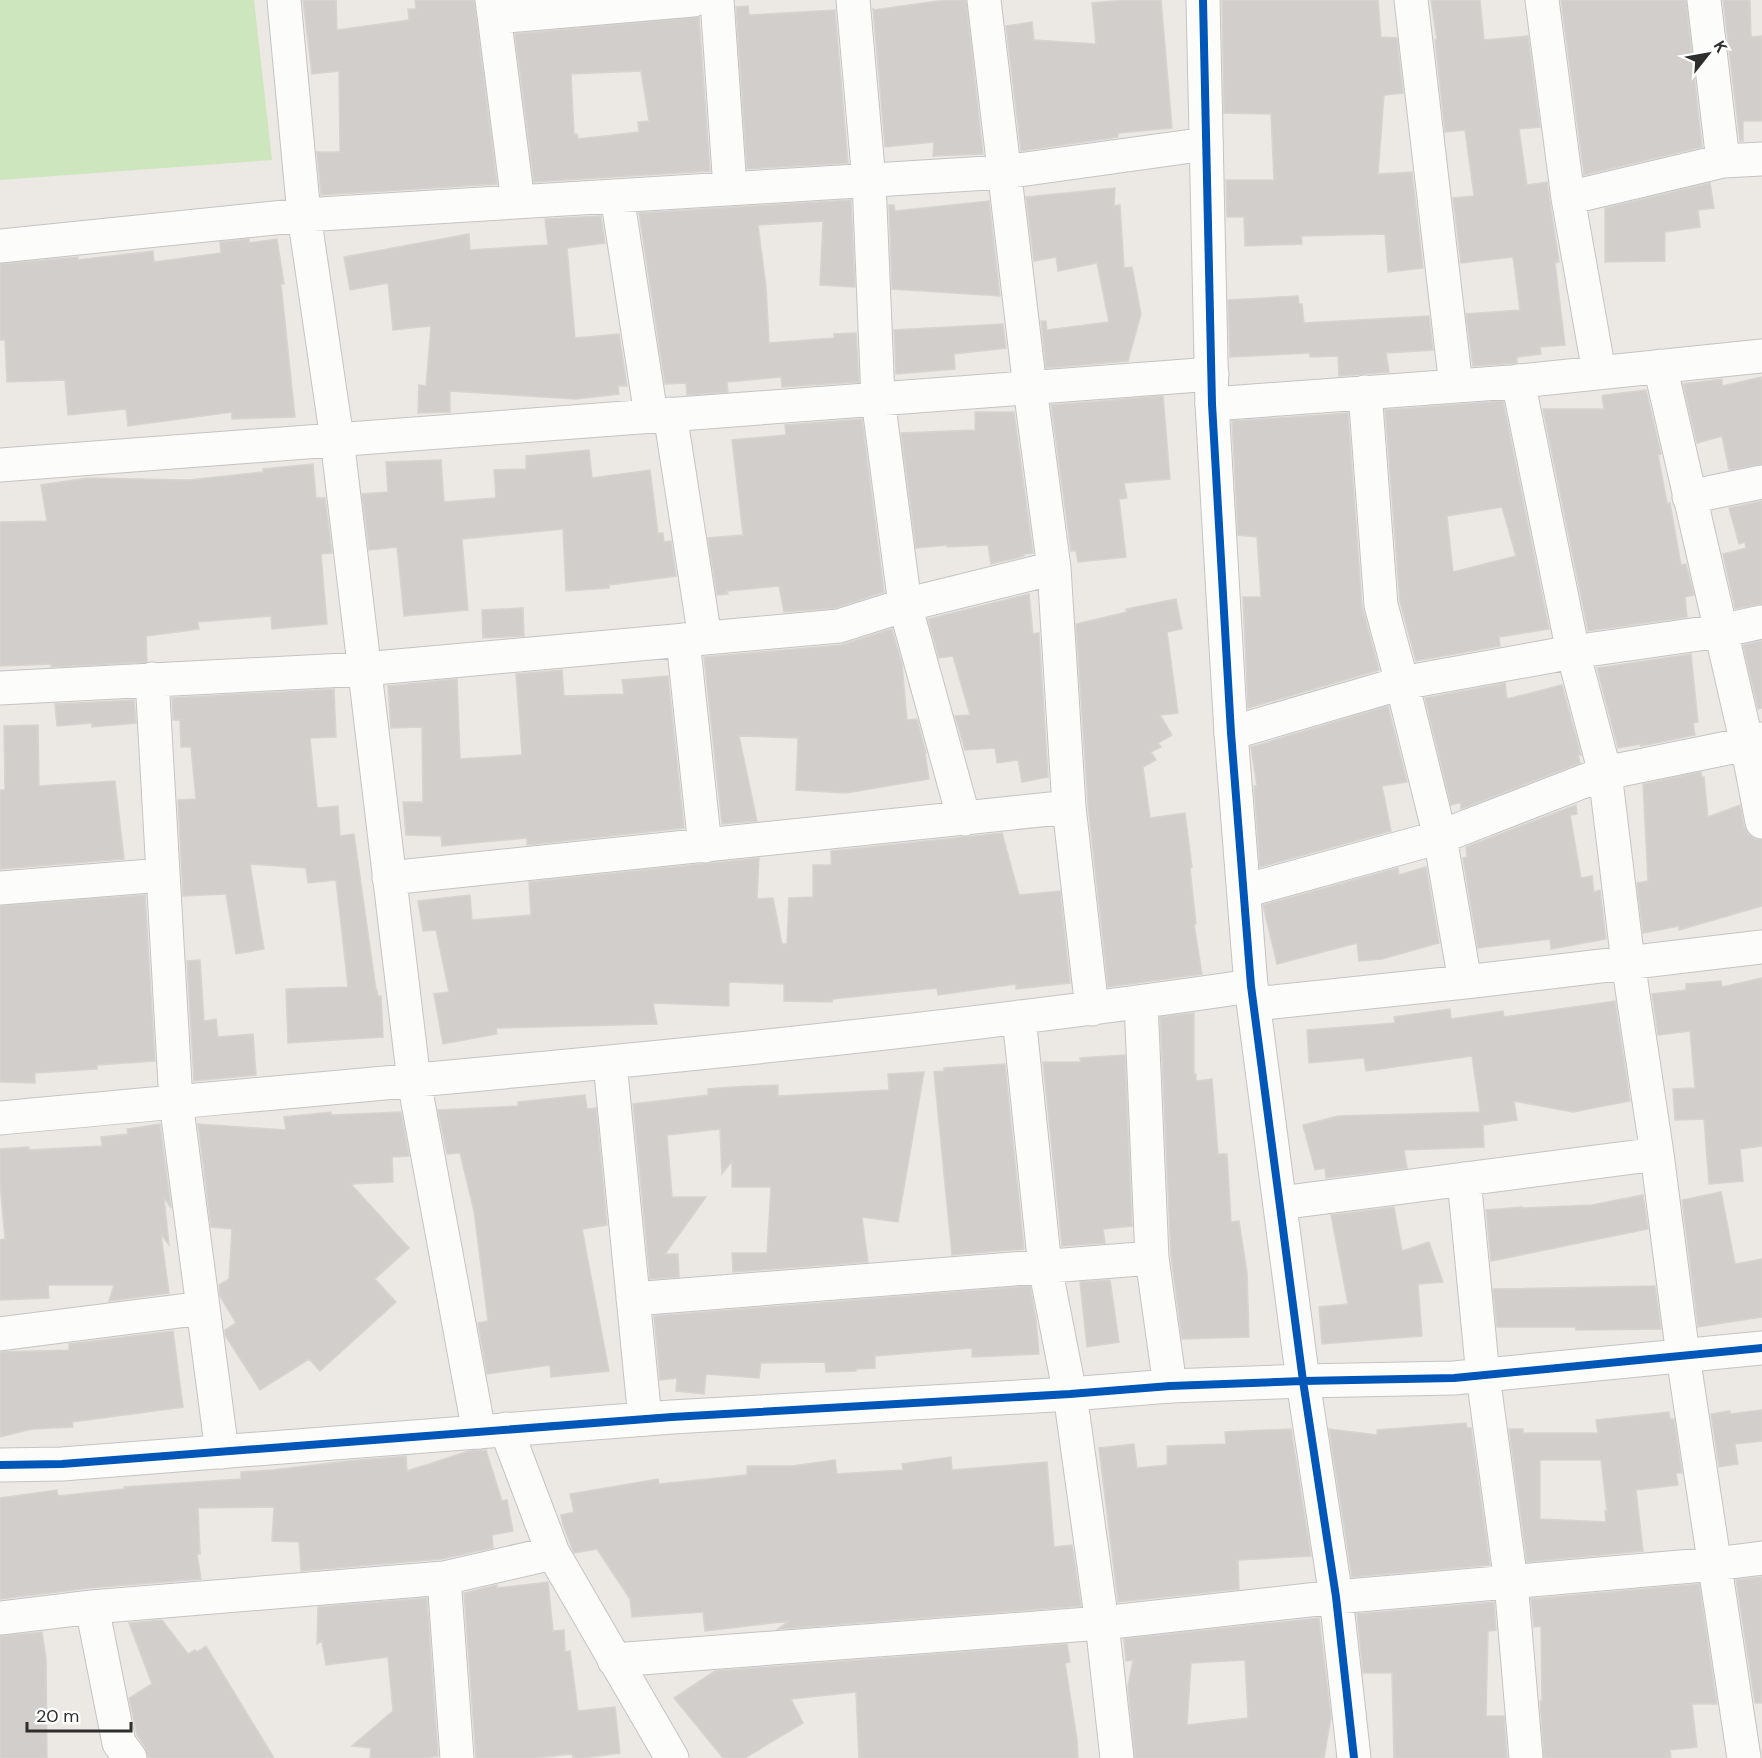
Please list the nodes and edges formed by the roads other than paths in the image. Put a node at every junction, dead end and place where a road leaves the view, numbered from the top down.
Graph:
1 (284, 0) edge
2 (693, 0) edge
3 (717, 0) edge
4 (853, 0) edge
5 (984, 0) edge
6 (1203, 0) edge
7 (1411, 0) edge
8 (1542, 0) edge
9 (1704, 0) edge
10 (579, 5) edge
11 (494, 8) edge
12 (1206, 144) junction
13 (1762, 159) edge
14 (1723, 161) junction
15 (1004, 172) junction
16 (869, 181) junction
17 (730, 188) junction
18 (617, 196) junction
19 (1568, 198) junction
20 (518, 202) junction
21 (304, 215) junction
22 (0, 246) edge
23 (1762, 356) edge
24 (1660, 366) junction
25 (1599, 372) junction
26 (1518, 381) junction
27 (1456, 386) junction
28 (1030, 388) junction
29 (1212, 389) junction
30 (1365, 392) junction
31 (878, 399) junction
32 (661, 415) junction
33 (337, 439) junction
34 (0, 465) edge
35 (1762, 482) edge
36 (1689, 497) junction
37 (1054, 568) junction
38 (905, 605) junction
39 (1762, 622) edge
40 (1720, 631) junction
41 (694, 639) junction
42 (1573, 652) junction
43 (364, 669) junction
44 (152, 679) junction
45 (1402, 683) junction
46 (0, 688) edge
47 (1231, 733) junction
48 (1754, 741) edge
49 (1605, 773) junction
50 (1069, 807) junction
51 (964, 819) junction
52 (1762, 822) edge
53 (1440, 837) junction
54 (705, 846) junction
55 (163, 875) junction
56 (389, 878) junction
57 (0, 888) edge
58 (1244, 891) junction
59 (1762, 947) edge
60 (1628, 962) junction
61 (1465, 982) junction
62 (1252, 995) junction
63 (1141, 1002) junction
64 (1092, 1009) junction
65 (1019, 1017) junction
66 (610, 1063) junction
67 (414, 1081) junction
68 (176, 1102) junction
69 (0, 1118) edge
70 (1657, 1154) junction
71 (1464, 1179) junction
72 (1280, 1203) junction
73 (1152, 1258) junction
74 (1045, 1267) junction
75 (633, 1299) junction
76 (203, 1308) junction
77 (0, 1334) edge
78 (1762, 1348) edge
79 (1683, 1356) junction
80 (1483, 1376) junction
81 (1303, 1381) junction
82 (1170, 1386) junction
83 (1070, 1394) junction
84 (645, 1419) junction
85 (492, 1430) junction
86 (222, 1452) junction
87 (0, 1465) edge
88 (553, 1553) junction
89 (1762, 1558) edge
90 (1715, 1564) junction
91 (444, 1578) junction
92 (1511, 1582) junction
93 (1336, 1597) junction
94 (92, 1607) junction
95 (0, 1618) edge
96 (1102, 1623) junction
97 (614, 1659) junction
98 (115, 1753) edge
99 (457, 1758) edge
100 (672, 1758) edge
101 (1117, 1758) edge
102 (1354, 1758) edge
103 (1526, 1758) edge
104 (1744, 1758) edge

1 - 21 street
2 - 10 street
3 - 17 street
4 - 16 street
5 - 15 street
6 - 12 street
7 - 27 street
8 - 19 street
9 - 14 street
10 - 11 street
11 - 20 street
12 - 15 street
12 - 29 street
13 - 14 street
14 - 19 street
15 - 16 street
15 - 28 street
16 - 17 street
16 - 31 street
17 - 18 street
18 - 20 street
18 - 32 street
19 - 25 street
20 - 21 street
21 - 22 street
21 - 33 street
23 - 24 street
24 - 25 street
24 - 36 street
25 - 26 street
26 - 27 street
26 - 42 street
27 - 30 street
28 - 29 street
28 - 31 street
28 - 37 street
29 - 30 street
29 - 47 street
30 - 45 street
31 - 32 street
31 - 38 street
32 - 33 street
32 - 41 street
33 - 34 street
33 - 43 street
35 - 36 street
36 - 40 street
37 - 38 street
37 - 50 street
38 - 41 street
38 - 51 street
39 - 40 street
40 - 42 street
40 - 48 street
41 - 43 street
41 - 54 street
42 - 45 street
42 - 49 street
43 - 44 street
43 - 56 street
44 - 46 street
44 - 55 street
45 - 47 street
45 - 53 street
47 - 58 street
48 - 49 street
48 - 52 street
49 - 53 street
49 - 60 street
50 - 51 street
50 - 64 street
51 - 54 street
53 - 58 street
53 - 61 street
54 - 56 street
55 - 57 street
55 - 68 street
56 - 67 street
58 - 62 street
59 - 60 street
60 - 61 street
60 - 70 street
61 - 62 street
62 - 63 street
62 - 72 street
63 - 64 street
63 - 73 street
64 - 65 street
65 - 66 street
65 - 74 street
66 - 67 street
66 - 75 street
67 - 68 street
67 - 85 street
68 - 69 street
68 - 76 street
70 - 71 street
70 - 79 street
71 - 72 street
71 - 80 street
72 - 81 street
73 - 74 street
73 - 82 street
74 - 75 street
74 - 83 street
75 - 84 street
76 - 77 street
76 - 86 street
78 - 79 street
79 - 80 street
79 - 90 street
80 - 81 street
80 - 92 street
81 - 82 street
81 - 93 street
82 - 83 street
83 - 84 street
83 - 96 street
84 - 85 street
85 - 86 street
85 - 88 street
86 - 87 street
88 - 91 street
88 - 97 street
89 - 90 street
90 - 92 street
90 - 104 street
91 - 94 street
91 - 99 street
92 - 93 street
92 - 103 street
93 - 96 street
93 - 102 street
94 - 95 street
94 - 98 street
96 - 97 street
96 - 101 street
97 - 100 street

